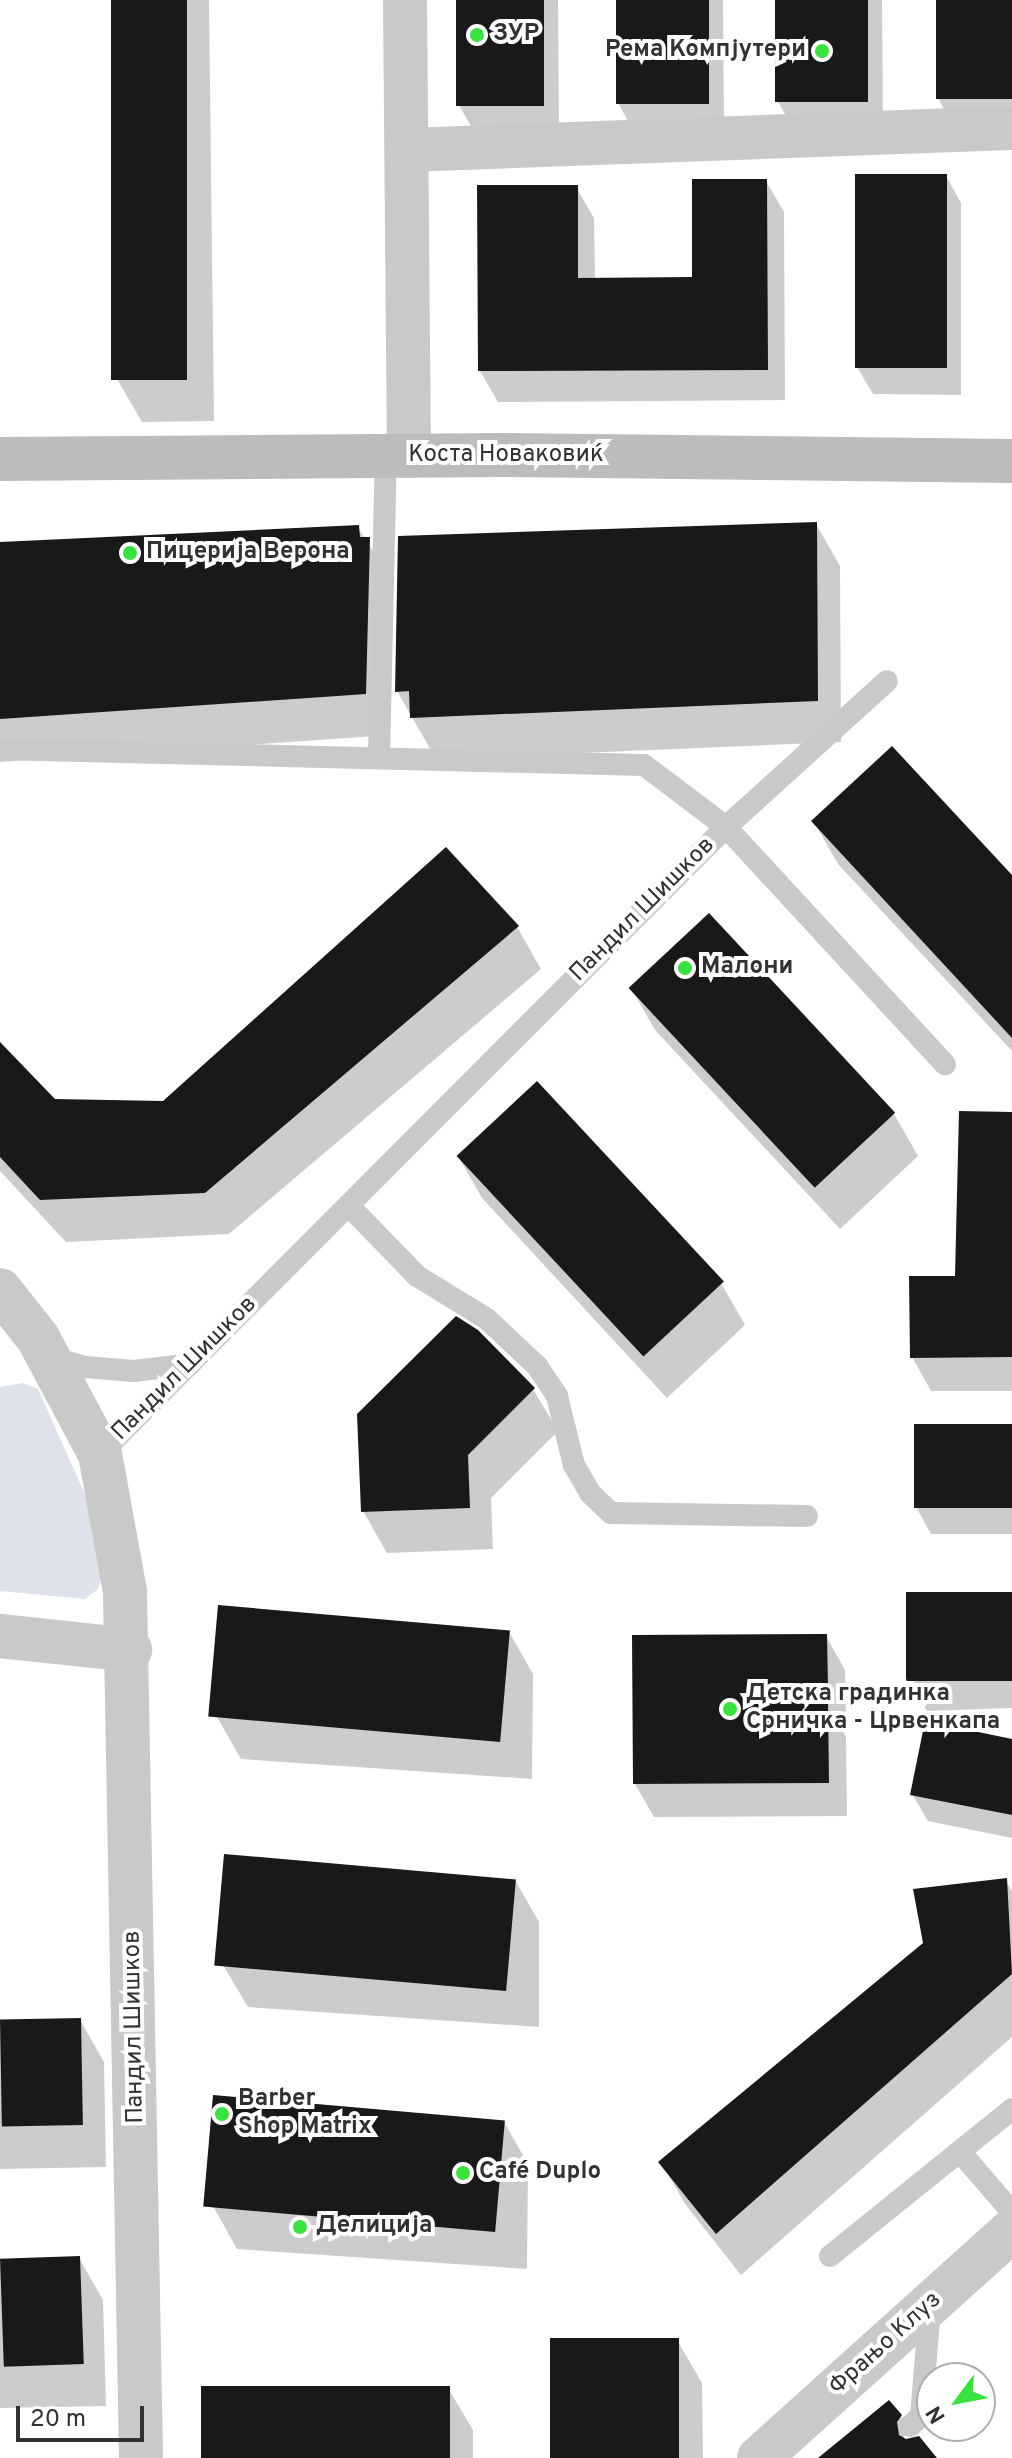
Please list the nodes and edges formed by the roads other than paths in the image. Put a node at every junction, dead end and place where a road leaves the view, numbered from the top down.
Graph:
1 (405, 0) edge
2 (1012, 128) edge
3 (407, 150) junction
4 (398, 456) junction
5 (0, 459) edge
6 (1012, 461) edge
7 (887, 681) dead end
8 (0, 749) edge
9 (379, 757) junction
10 (726, 827) junction
11 (945, 1064) dead end
12 (349, 1206) junction
13 (0, 1290) edge
14 (49, 1356) junction
15 (191, 1364) junction
16 (100, 1454) junction
17 (807, 1516) dead end
18 (0, 1636) edge
19 (130, 1650) junction
20 (1012, 2109) edge
21 (961, 2153) junction
22 (1012, 2212) edge
23 (1012, 2230) edge
24 (830, 2256) dead end
25 (931, 2305) junction
26 (910, 2426) dead end
27 (141, 2458) edge
28 (759, 2458) edge

1 - 3 street
2 - 3 street
3 - 4 street
4 - 5 street, Коста Новаковиќ
4 - 6 street, Коста Новаковиќ
4 - 9 lane
7 - 10 lane, Пандил Шишков
8 - 9 lane
9 - 10 lane
10 - 11 lane
10 - 12 lane, Пандил Шишков
12 - 15 lane, Пандил Шишков
12 - 17 lane
13 - 14 street
14 - 15 lane
14 - 16 street
15 - 16 lane, Пандил Шишков
16 - 19 street, Пандил Шишков
18 - 19 street
19 - 27 street, Пандил Шишков
20 - 21 lane
21 - 22 lane
21 - 24 lane
23 - 25 street, Фрањо Клуз
25 - 26 lane
25 - 28 street, Фрањо Клуз

